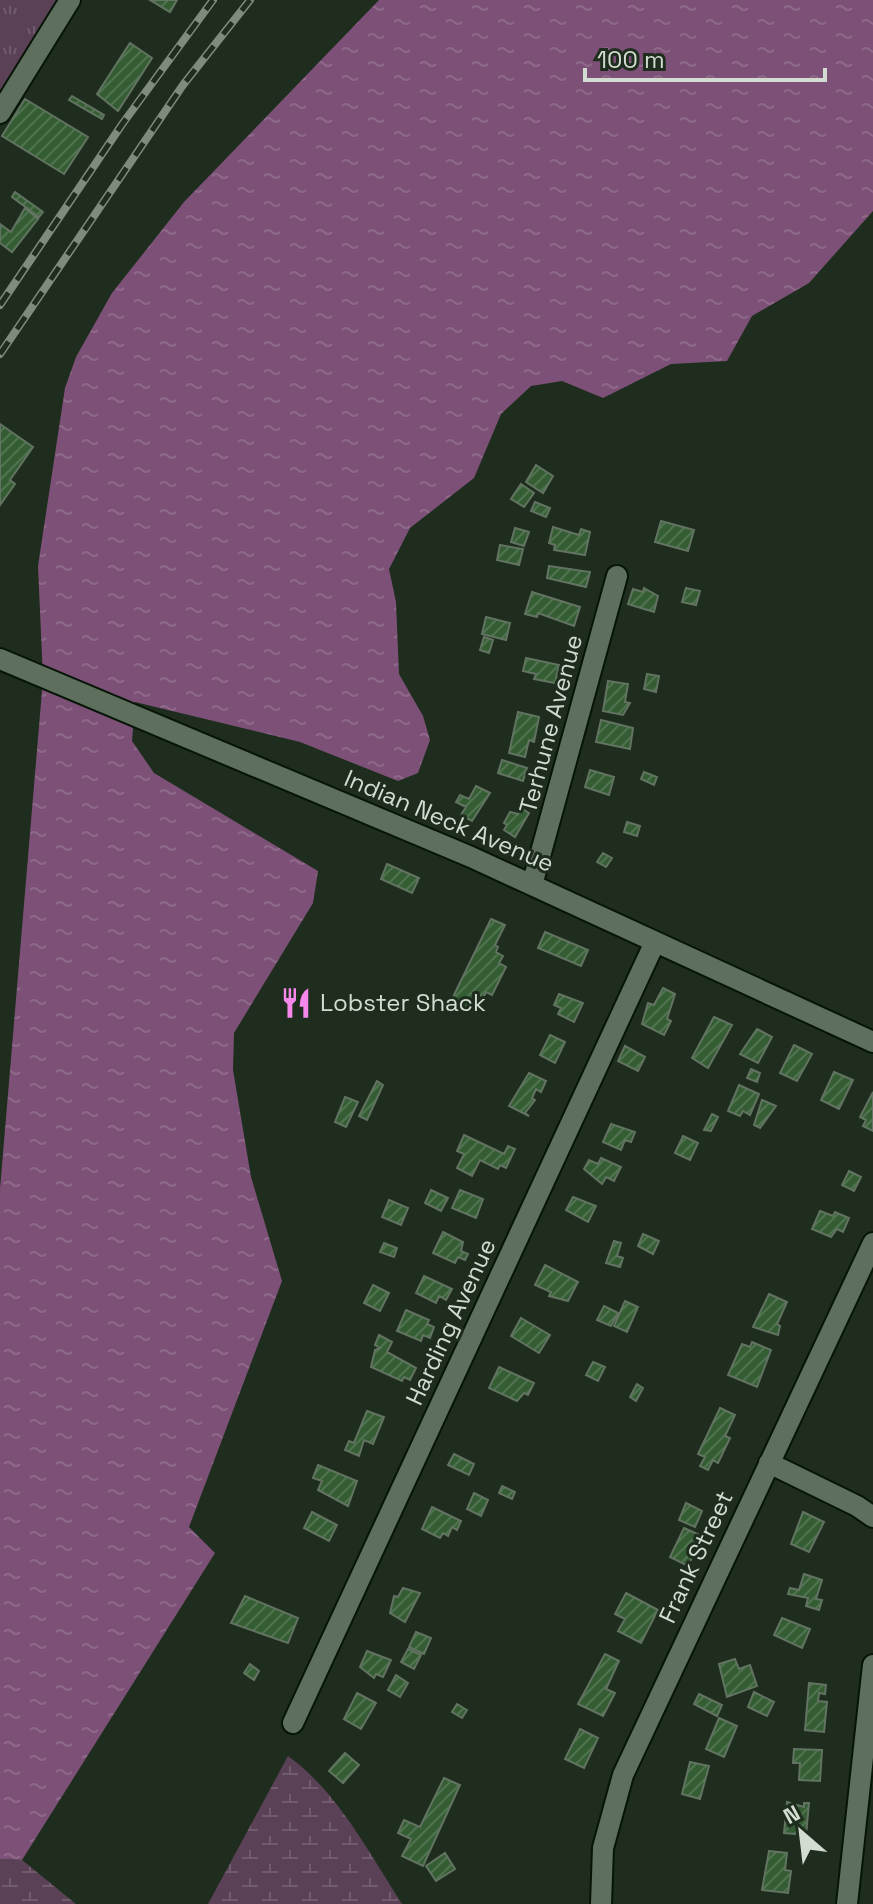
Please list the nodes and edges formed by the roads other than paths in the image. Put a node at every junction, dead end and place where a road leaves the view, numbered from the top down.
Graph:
1 (70, 0) edge
2 (0, 113) edge
3 (617, 576) dead end
4 (5, 662) edge
5 (532, 885) junction
6 (655, 942) junction
7 (873, 1042) edge
8 (873, 1243) edge
9 (769, 1463) junction
10 (873, 1517) edge
11 (873, 1665) edge
12 (293, 1723) dead end
13 (601, 1904) edge
14 (847, 1904) edge

1 - 2 street
3 - 5 street, Terhune Avenue
4 - 5 street, Indian Neck Avenue
5 - 6 street, Indian Neck Avenue
6 - 7 street, Indian Neck Avenue
6 - 12 street, Harding Avenue
8 - 9 street, Frank Street
9 - 10 street
9 - 13 street, Frank Street
11 - 14 street

